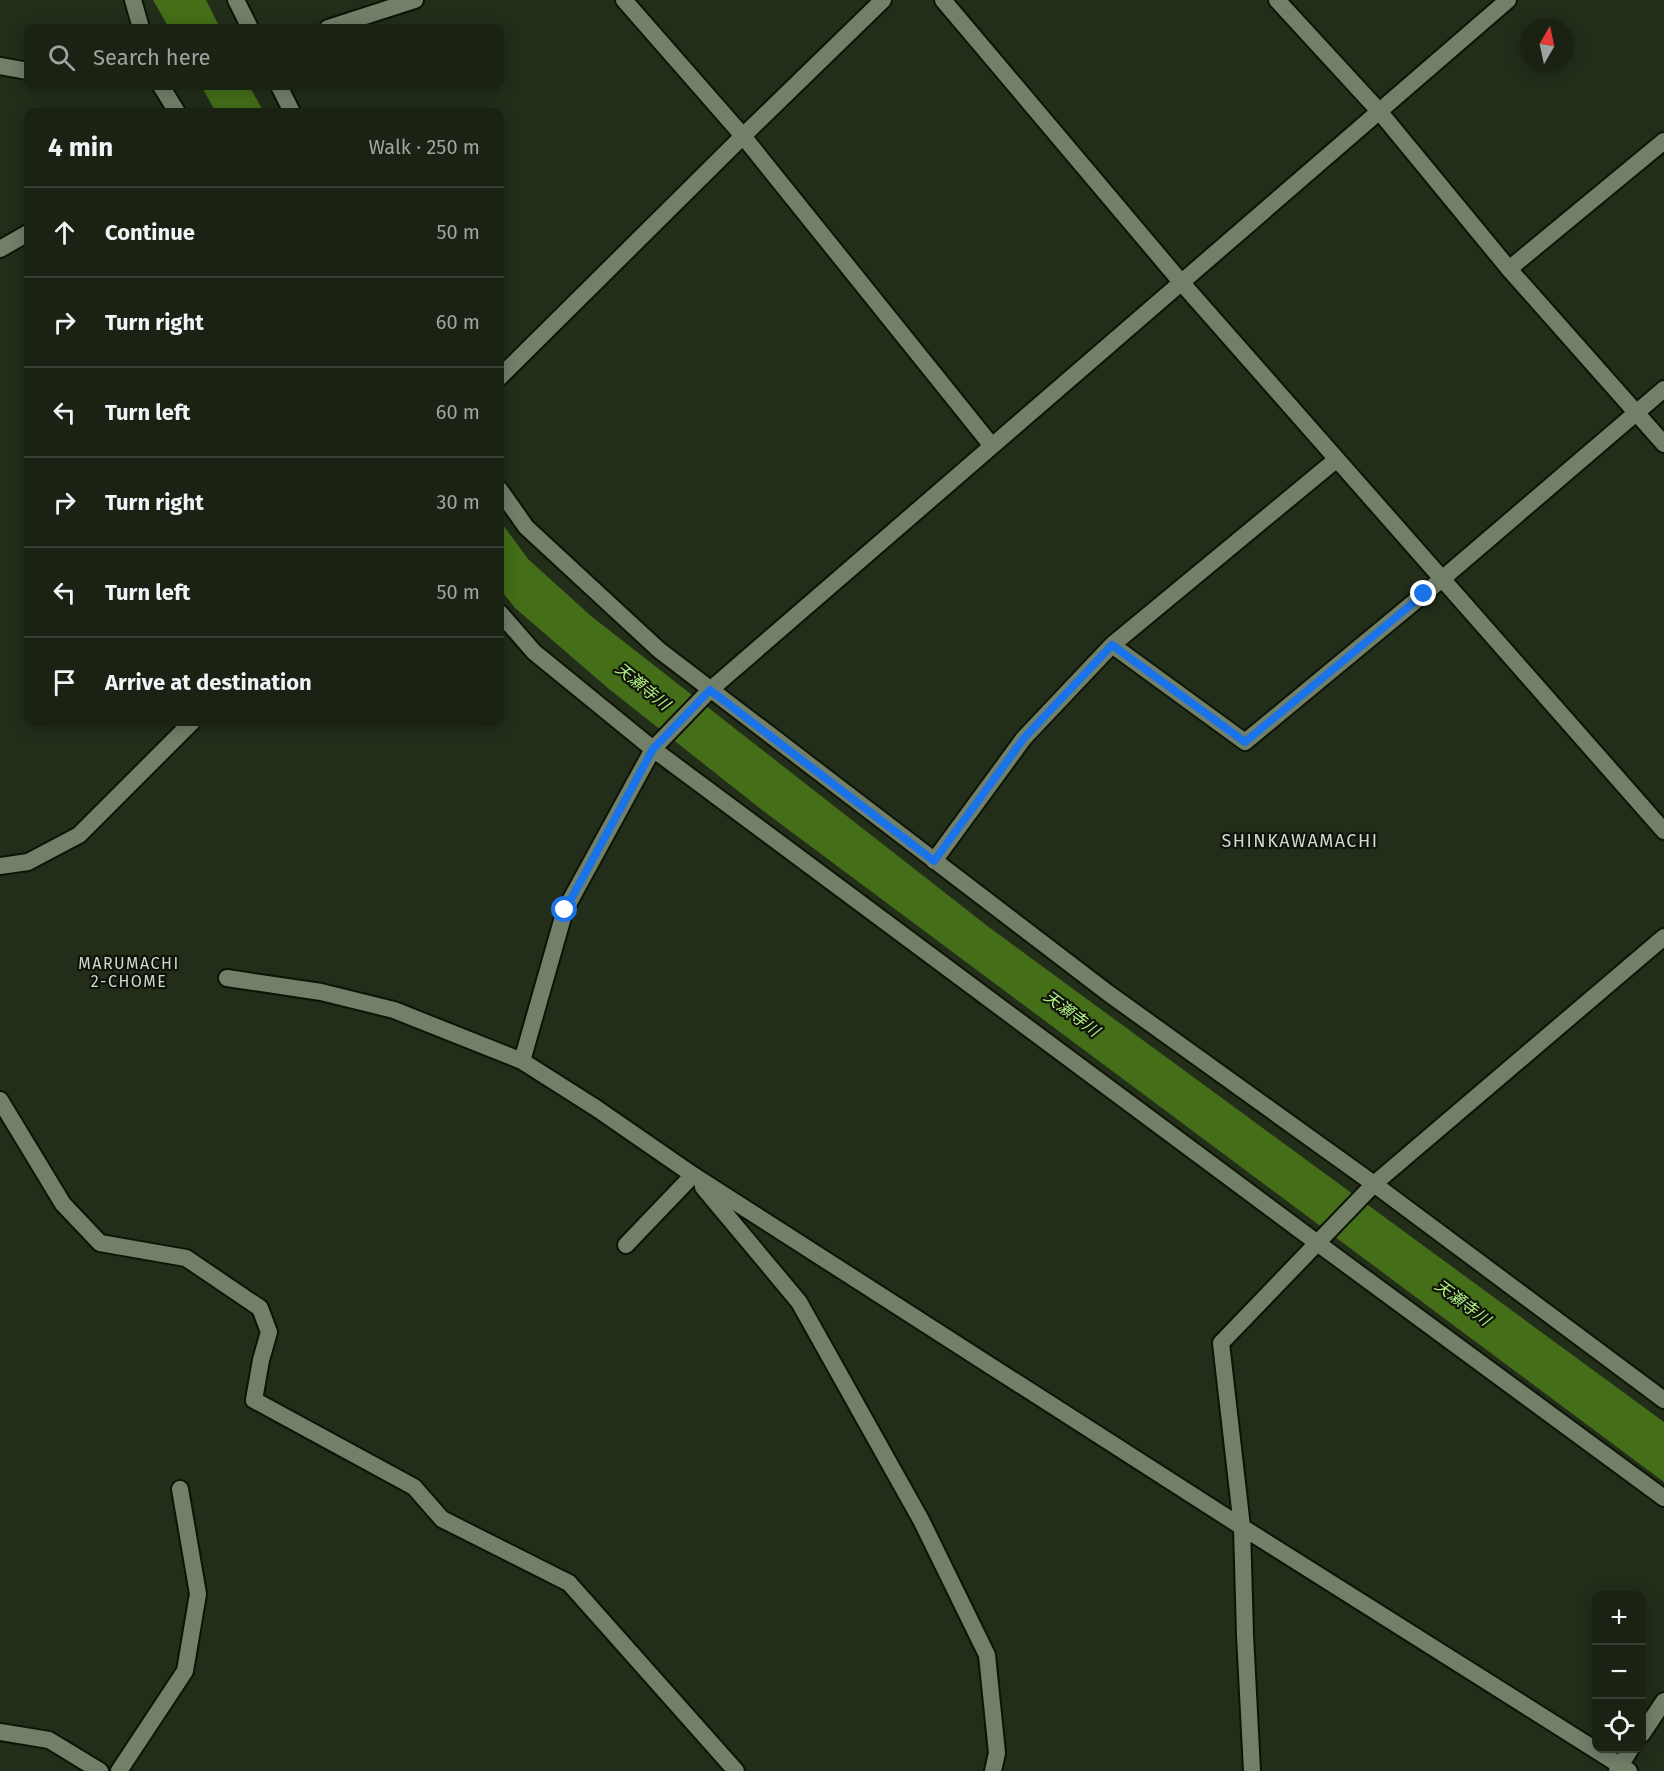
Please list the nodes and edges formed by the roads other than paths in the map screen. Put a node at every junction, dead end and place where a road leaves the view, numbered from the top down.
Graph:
1 (133, 0) edge
2 (236, 0) edge
3 (415, 0) edge
4 (624, 0) edge
5 (882, 0) edge
6 (943, 0) edge
7 (1277, 0) edge
8 (1508, 0) edge
9 (140, 24) edge
10 (248, 24) edge
11 (340, 24) edge
12 (0, 66) edge
13 (24, 70) edge
14 (163, 90) edge
15 (281, 90) edge
16 (175, 108) edge
17 (290, 108) edge
18 (1379, 111) junction
19 (742, 136) junction
20 (1664, 141) edge
21 (24, 235) edge
22 (0, 249) edge
23 (1509, 269) junction
24 (1181, 282) junction
25 (504, 373) edge
26 (1664, 389) edge
27 (1636, 412) junction
28 (1664, 444) edge
29 (992, 446) junction
30 (1337, 459) junction
31 (504, 496) edge
32 (1442, 579) junction
33 (504, 618) edge
34 (1112, 645) junction
35 (710, 690) junction
36 (188, 726) edge
37 (653, 749) junction
38 (1664, 831) edge
39 (934, 861) junction
40 (0, 866) edge
41 (1664, 937) edge
42 (227, 978) dead end
43 (522, 1061) junction
44 (0, 1100) edge
45 (693, 1175) junction
46 (1374, 1184) junction
47 (1316, 1242) junction
48 (626, 1245) dead end
49 (1664, 1400) edge
50 (180, 1489) dead end
51 (1664, 1498) edge
52 (1242, 1527) junction
53 (1664, 1701) edge
54 (1646, 1727) edge
55 (0, 1732) edge
56 (1629, 1753) edge
57 (1622, 1769) edge
58 (100, 1771) edge
59 (119, 1771) edge
60 (736, 1771) edge
61 (993, 1771) edge
62 (1252, 1771) edge

1 - 9 street
2 - 10 street
3 - 11 street
4 - 19 street
5 - 19 street
6 - 24 street
7 - 18 street
8 - 18 street
12 - 13 street
14 - 16 street
15 - 17 street
18 - 23 street
18 - 24 street
19 - 25 street
19 - 29 street
20 - 23 street
21 - 22 street
23 - 27 street
24 - 29 street
24 - 30 street
26 - 27 street
27 - 28 street
27 - 32 street
29 - 35 street
30 - 32 street
30 - 34 street
31 - 35 street
32 - 34 street
32 - 38 street
33 - 37 street
34 - 39 street
35 - 37 street
35 - 39 street
36 - 40 street
37 - 43 street
37 - 47 street
39 - 46 street
41 - 46 street
42 - 43 street
43 - 45 street
44 - 60 street
45 - 48 street
45 - 52 street
45 - 61 street
46 - 47 street
46 - 49 street
47 - 51 street
47 - 52 street
50 - 59 street
52 - 57 street
52 - 62 street
53 - 54 street
55 - 58 street
56 - 57 street

